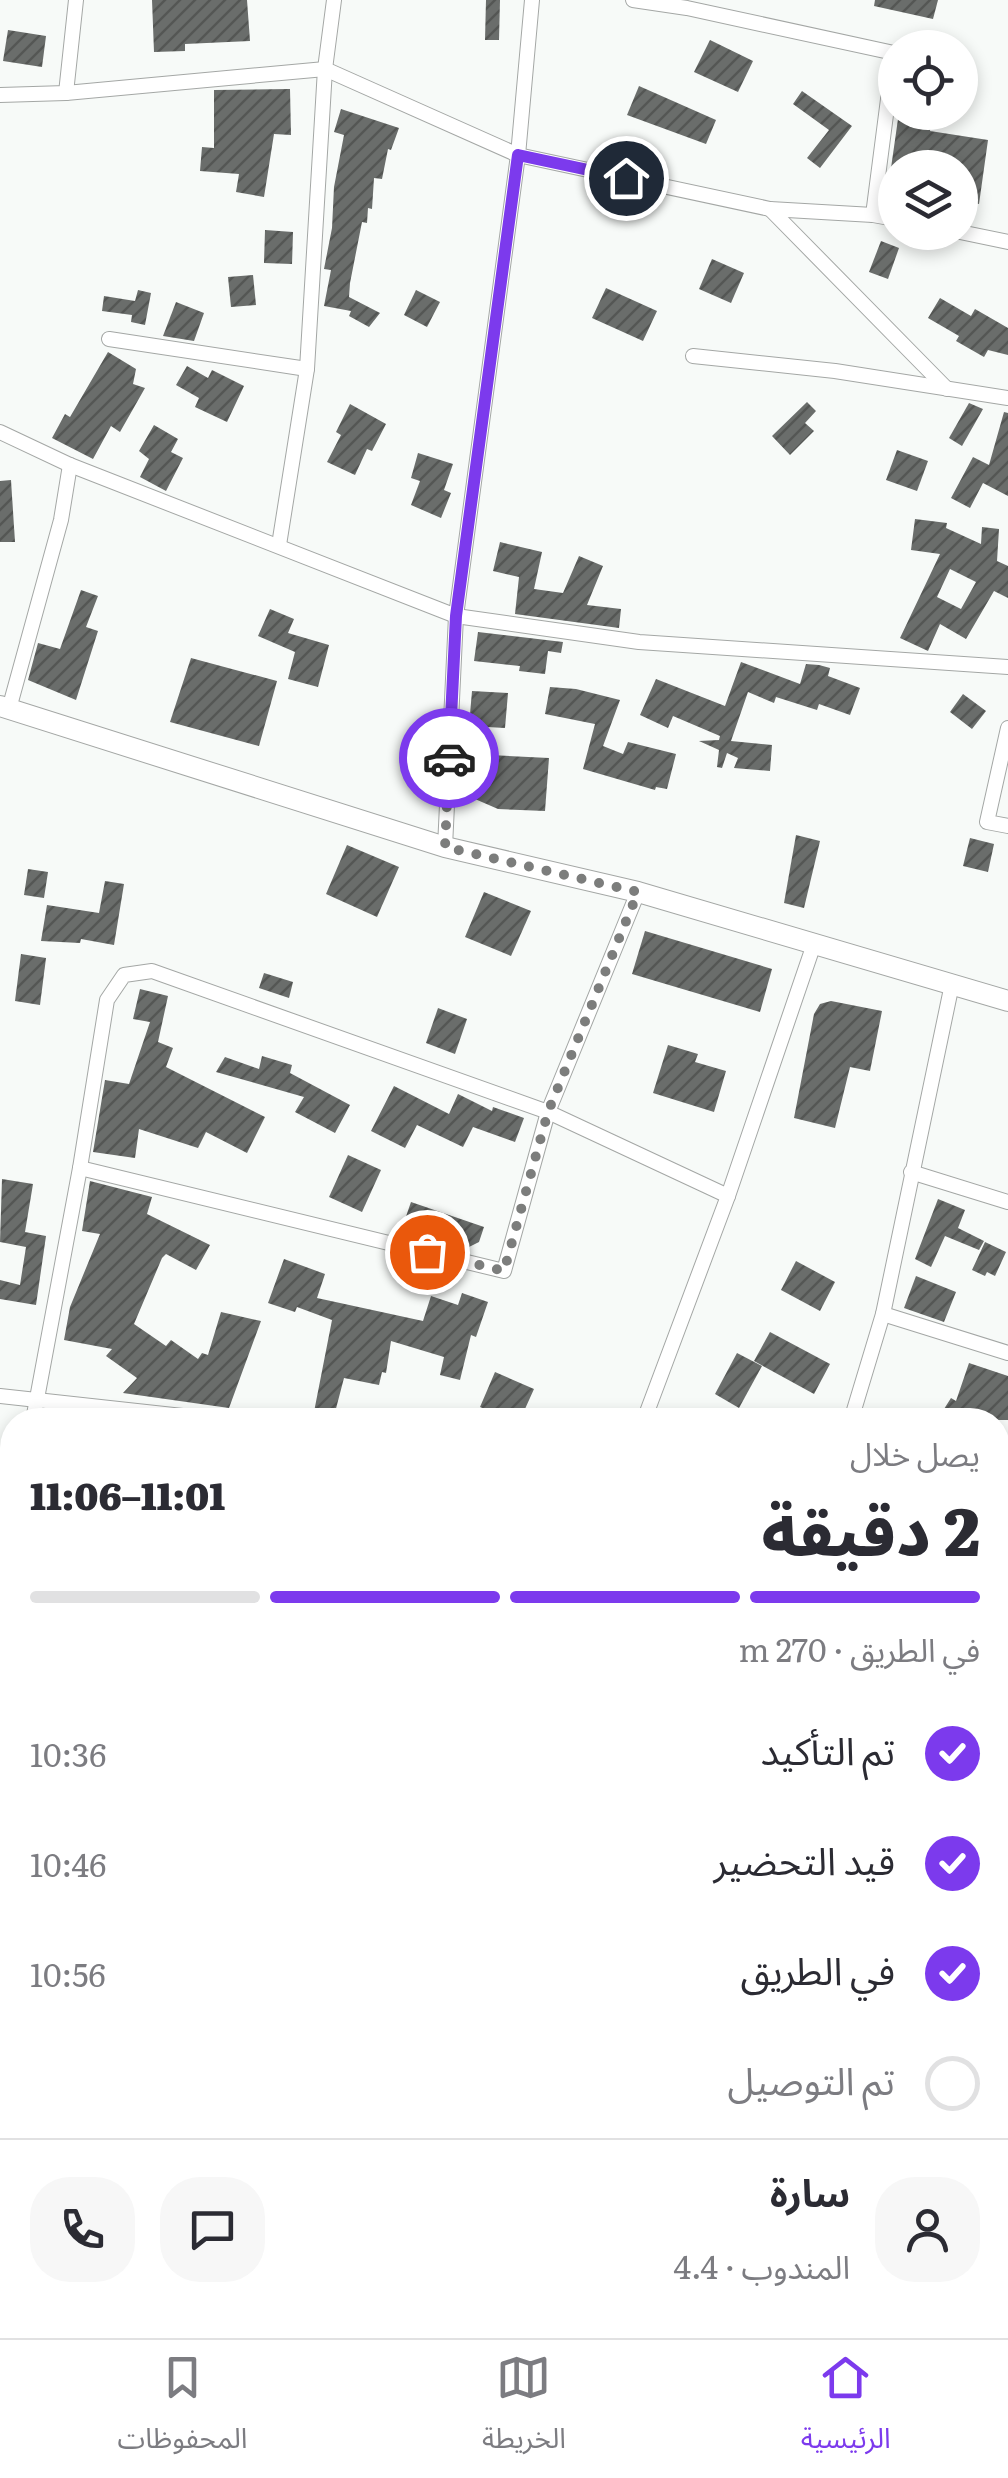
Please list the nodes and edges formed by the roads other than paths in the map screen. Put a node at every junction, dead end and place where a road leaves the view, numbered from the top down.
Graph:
1 (76, 0) edge
2 (334, 0) edge
3 (532, 0) edge
4 (633, 0) edge
5 (688, 4) edge
6 (325, 70) junction
7 (66, 93) junction
8 (0, 94) edge
9 (518, 155) junction
10 (770, 209) junction
11 (873, 215) junction
12 (878, 216) edge
13 (978, 236) edge
14 (1008, 242) edge
15 (109, 339) dead end
16 (693, 356) dead end
17 (307, 368) junction
18 (947, 389) junction
19 (1008, 398) edge
20 (0, 432) edge
21 (70, 464) junction
22 (280, 546) junction
23 (456, 616) junction
24 (1008, 666) edge
25 (5, 707) edge
26 (1008, 728) edge
27 (1008, 826) edge
28 (445, 847) junction
29 (638, 892) junction
30 (814, 944) junction
31 (952, 984) junction
32 (1008, 1000) edge
33 (548, 1112) junction
34 (80, 1168) junction
35 (911, 1172) junction
36 (728, 1196) junction
37 (1008, 1202) edge
38 (884, 1314) junction
39 (1008, 1353) edge
40 (0, 1396) edge
41 (37, 1399) junction
42 (35, 1408) edge
43 (115, 1408) edge
44 (648, 1408) edge
45 (855, 1408) edge

1 - 7 street
2 - 6 street
3 - 9 street
4 - 5 street
5 - 11 street
6 - 7 street
6 - 9 street
6 - 17 street
7 - 8 street
9 - 10 street
9 - 23 street
10 - 11 street
10 - 18 street
11 - 12 street
13 - 14 street
15 - 17 street
16 - 18 street
17 - 22 street
18 - 19 street
20 - 21 street
21 - 22 street
21 - 25 street
22 - 23 street
23 - 24 street
23 - 28 street
25 - 28 street
26 - 27 street
28 - 29 street
29 - 30 street
29 - 33 street
30 - 31 street
30 - 36 street
31 - 32 street
31 - 35 street
33 - 34 street
33 - 34 street
33 - 36 street
34 - 41 street
35 - 37 street
35 - 38 street
36 - 44 street
38 - 39 street
38 - 45 street
40 - 41 street
41 - 42 street
41 - 43 street

